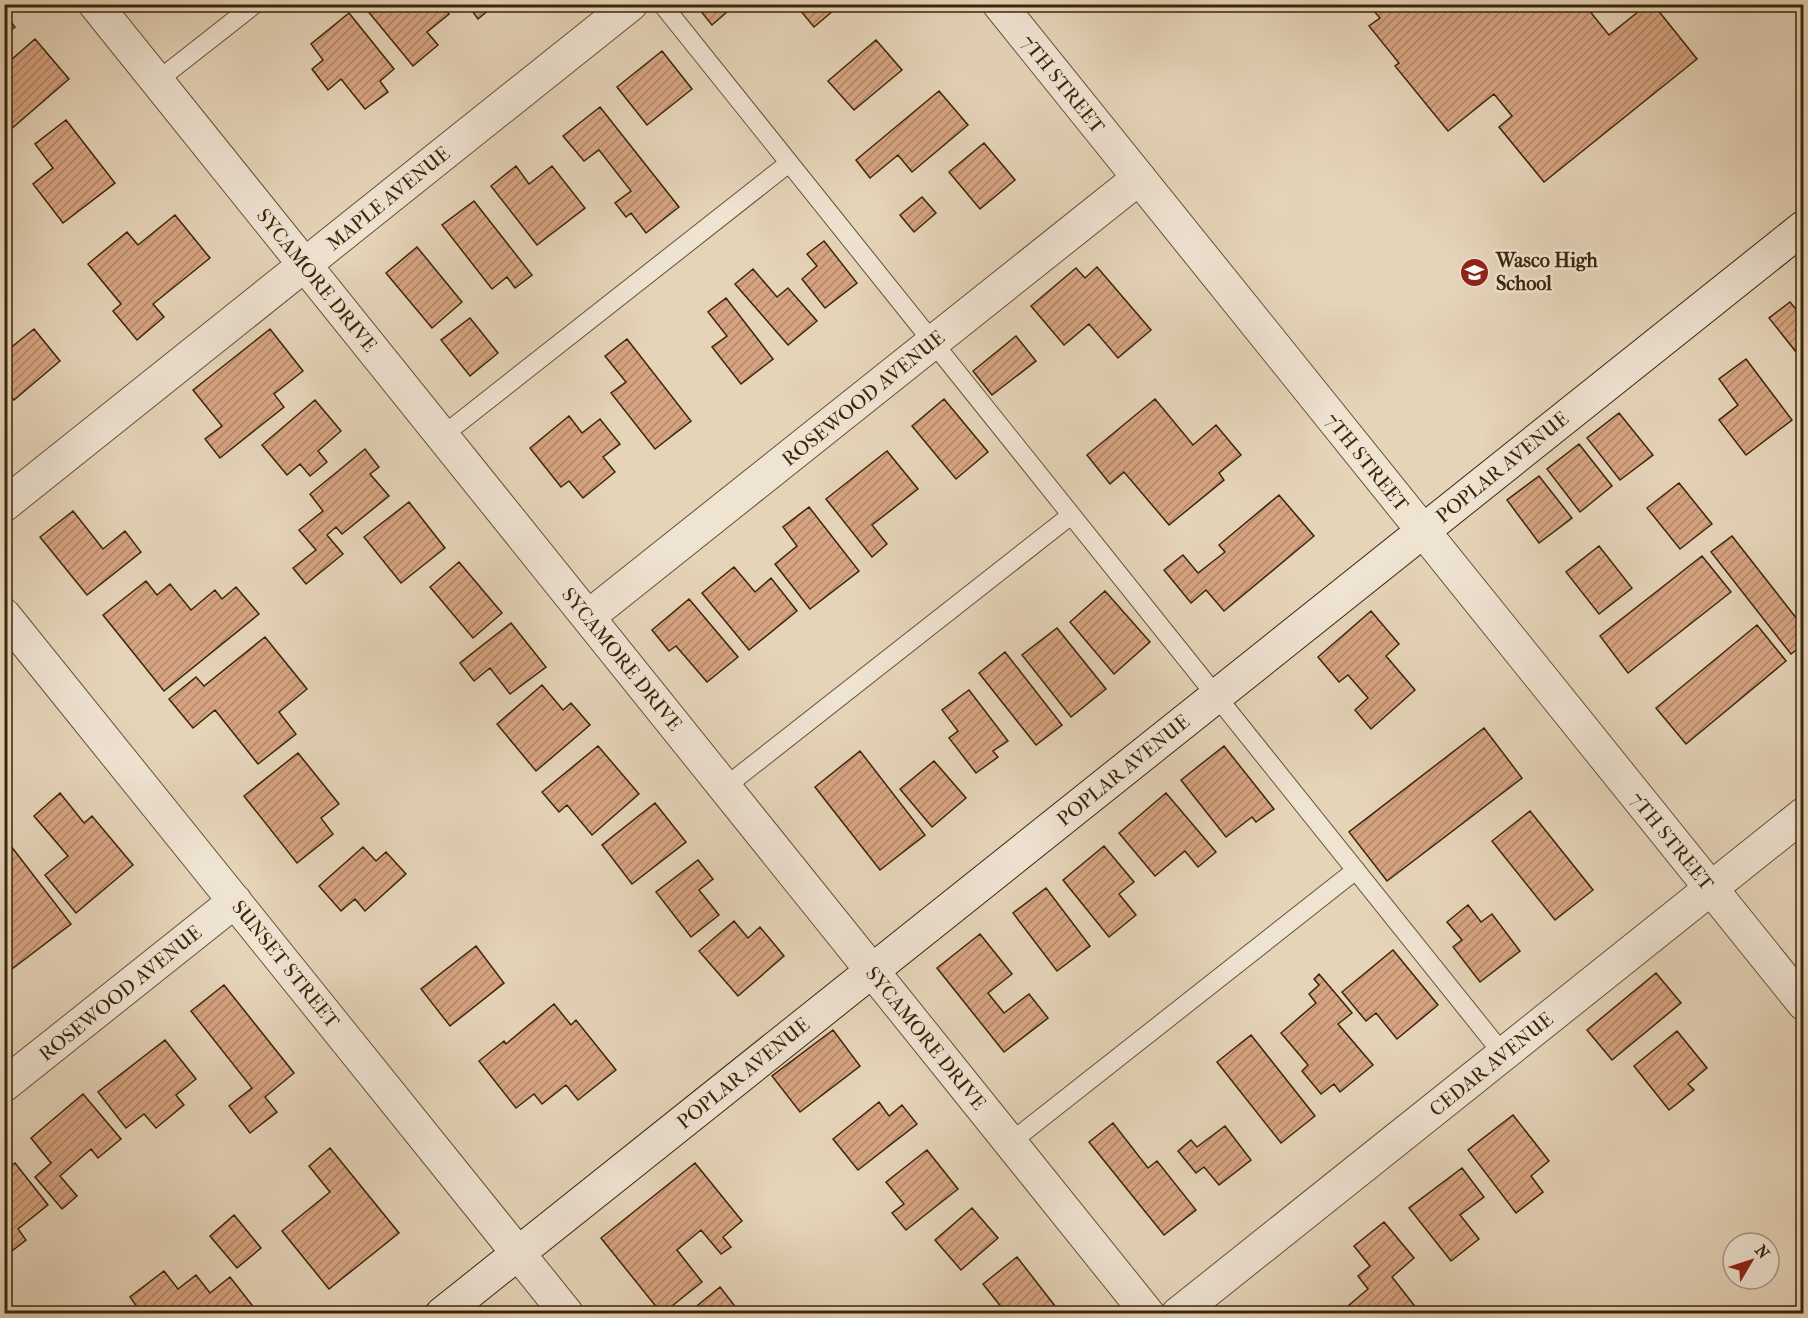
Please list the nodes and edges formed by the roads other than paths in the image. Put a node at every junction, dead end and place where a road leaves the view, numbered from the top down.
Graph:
1 (95, 4) edge
2 (255, 4) edge
3 (631, 4) edge
4 (662, 4) edge
5 (999, 4) edge
6 (157, 81) junction
7 (789, 163) junction
8 (1139, 178) junction
9 (1803, 227) edge
10 (304, 265) junction
11 (933, 342) junction
12 (442, 436) junction
13 (4, 505) edge
14 (1070, 516) junction
15 (1422, 531) junction
16 (4, 615) edge
17 (588, 617) junction
18 (1216, 696) junction
19 (725, 787) junction
20 (1803, 814) edge
21 (1356, 870) junction
22 (1711, 888) junction
23 (235, 901) junction
24 (872, 970) junction
25 (1803, 1004) edge
26 (1503, 1054) junction
27 (4, 1085) edge
28 (1011, 1143) junction
29 (518, 1252) junction
30 (442, 1314) edge
31 (567, 1314) edge
32 (1148, 1314) edge
33 (1178, 1314) edge

1 - 6 street, SYCAMORE DRIVE
2 - 6 lane
3 - 10 street, MAPLE AVENUE
4 - 7 lane
5 - 8 street, 7TH STREET
6 - 10 street, SYCAMORE DRIVE
7 - 11 lane
7 - 12 lane
8 - 11 street, ROSEWOOD AVENUE
8 - 15 street, 7TH STREET
9 - 15 street, POPLAR AVENUE
10 - 12 street, SYCAMORE DRIVE
10 - 13 street, MAPLE AVENUE
11 - 14 lane
11 - 17 street, ROSEWOOD AVENUE
12 - 17 street, SYCAMORE DRIVE
14 - 18 lane
14 - 19 lane
15 - 18 street, POPLAR AVENUE
15 - 22 street, 7TH STREET
16 - 23 street, SUNSET STREET
17 - 19 street, SYCAMORE DRIVE
18 - 21 lane
18 - 24 street, POPLAR AVENUE
19 - 24 street, SYCAMORE DRIVE
20 - 22 street, CEDAR AVENUE
21 - 26 lane
21 - 28 lane
22 - 25 street, 7TH STREET
22 - 26 street, CEDAR AVENUE
23 - 27 street, ROSEWOOD AVENUE
23 - 29 street, SUNSET STREET
24 - 28 street, SYCAMORE DRIVE
24 - 29 street, POPLAR AVENUE
26 - 33 street, CEDAR AVENUE
28 - 32 street, SYCAMORE DRIVE
29 - 30 street, POPLAR AVENUE
29 - 31 street, SUNSET STREET

